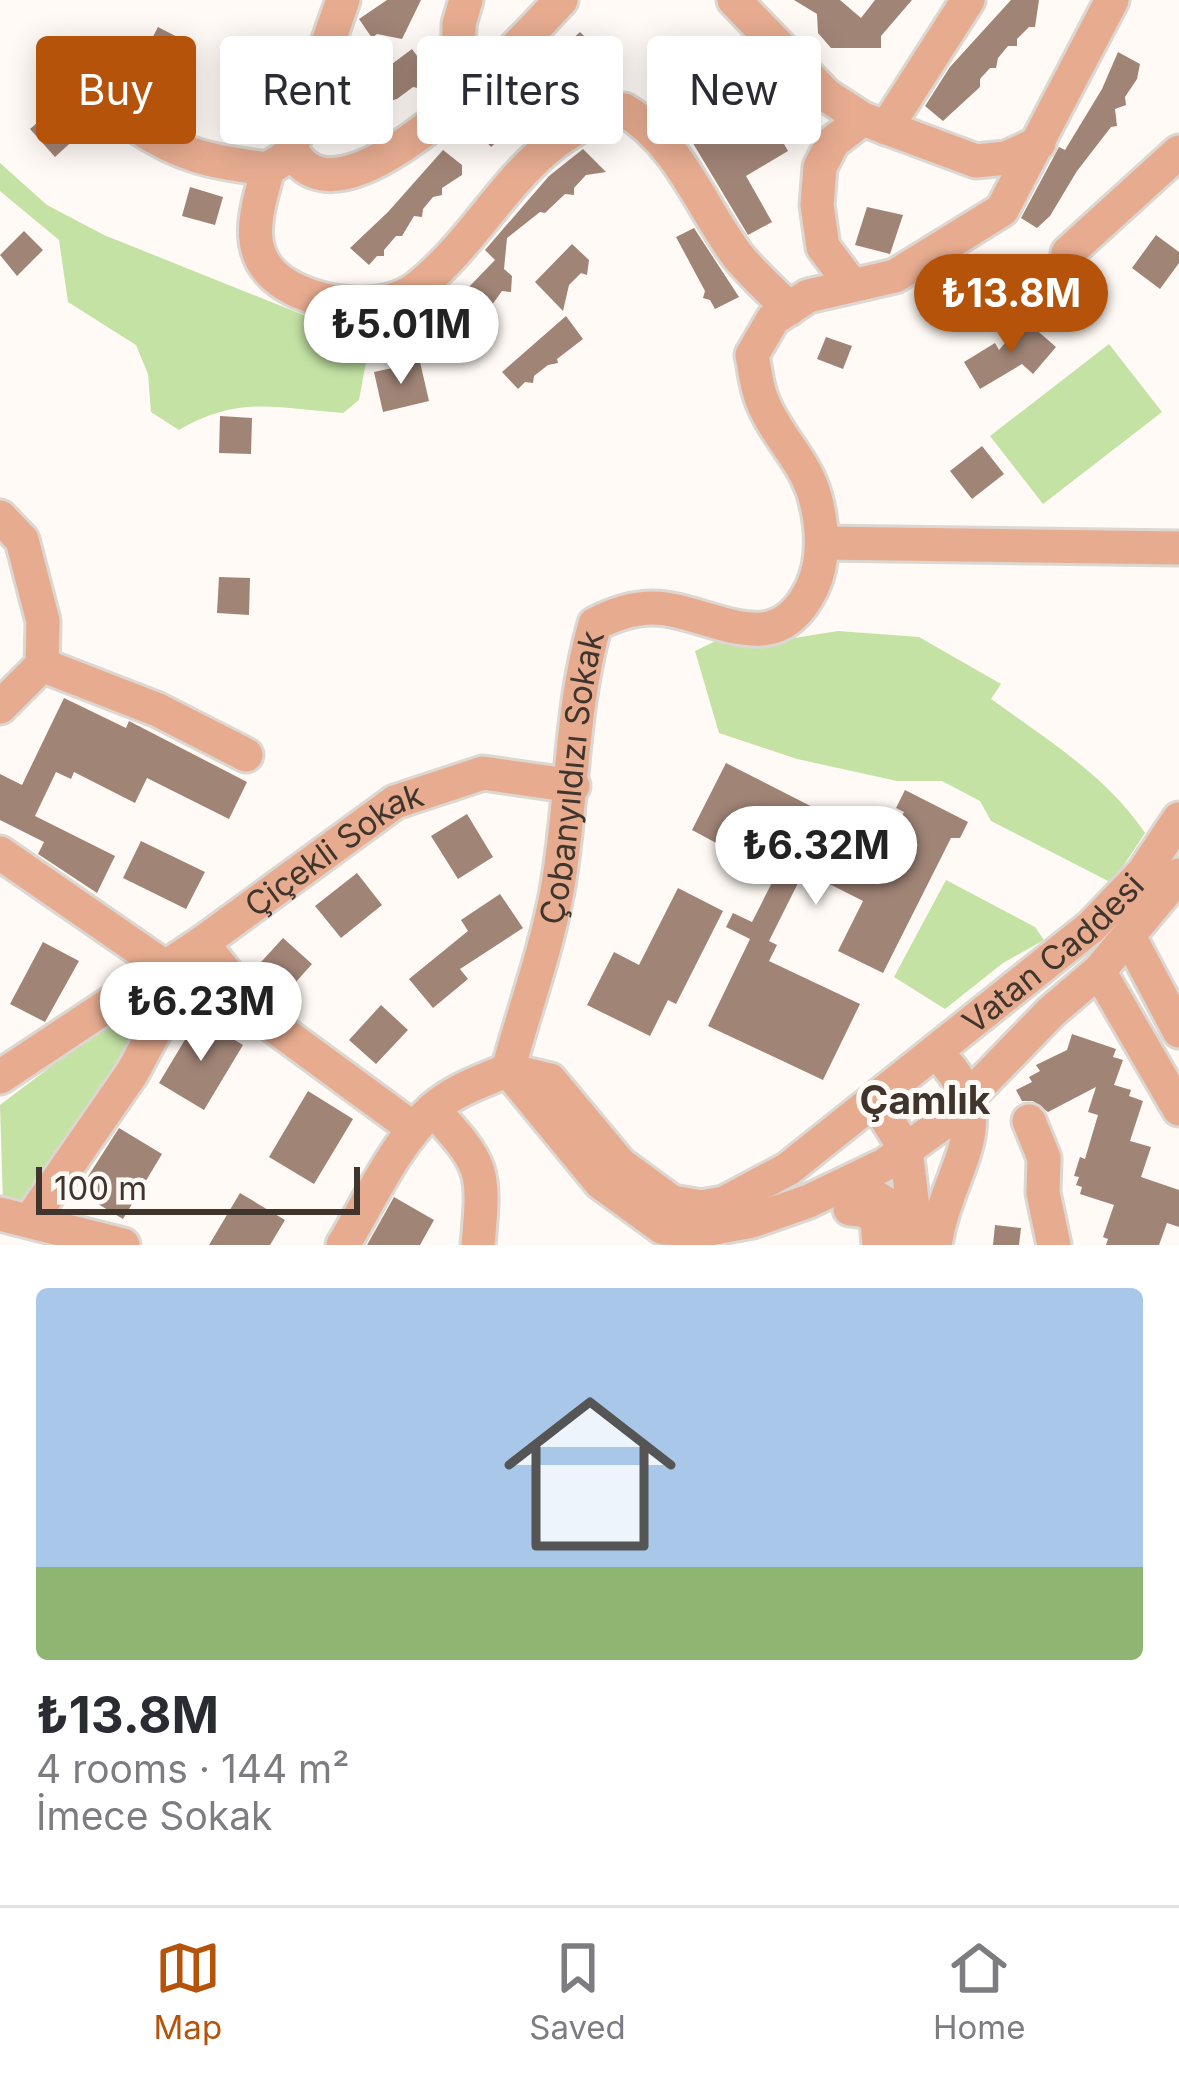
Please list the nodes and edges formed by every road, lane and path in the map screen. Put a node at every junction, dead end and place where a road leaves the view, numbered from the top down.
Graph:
1 (343, 0) edge
2 (466, 0) edge
3 (561, 0) edge
4 (734, 0) edge
5 (968, 0) edge
6 (1112, 0) edge
7 (459, 36) edge
8 (524, 36) edge
9 (874, 124) junction
10 (417, 135) edge
11 (1039, 143) junction
12 (164, 144) edge
13 (1179, 152) edge
14 (281, 161) junction
15 (1068, 253) dead end
16 (851, 284) junction
17 (789, 309) junction
18 (0, 518) edge
19 (822, 543) junction
20 (1179, 548) edge
21 (42, 665) junction
22 (0, 706) edge
23 (246, 755) dead end
24 (573, 786) junction
25 (1179, 819) edge
26 (0, 853) edge
27 (1179, 875) edge
28 (1130, 938) junction
29 (202, 943) junction
30 (165, 967) junction
31 (1099, 971) junction
32 (1179, 1031) edge
33 (935, 1052) junction
34 (508, 1070) junction
35 (0, 1077) edge
36 (874, 1100) junction
37 (967, 1100) junction
38 (1179, 1109) edge
39 (424, 1119) junction
40 (1029, 1121) dead end
41 (906, 1150) junction
42 (850, 1195) junction
43 (15, 1217) edge
44 (920, 1241) edge
45 (123, 1245) edge
46 (343, 1245) edge
47 (478, 1245) edge
48 (879, 1245) edge
49 (1054, 1245) edge

1 - 14 street
2 - 7 street
3 - 8 street
4 - 9 street
5 - 9 street
6 - 11 street, Çobanyıldızı Sokak
9 - 11 street
9 - 16 street
10 - 14 street
11 - 16 street, Çobanyıldızı Sokak
12 - 14 street
13 - 15 street
14 - 17 street
16 - 17 street, Çobanyıldızı Sokak
17 - 19 street, Çobanyıldızı Sokak
18 - 21 street
19 - 20 street
19 - 24 street, Çobanyıldızı Sokak
21 - 22 street
21 - 23 street
24 - 29 street, Çiçekli Sokak
24 - 34 street, Çobanyıldızı Sokak
25 - 33 street, Vatan Caddesi
26 - 30 street
27 - 28 street, Vatan Caddesi
28 - 31 street, Vatan Caddesi
28 - 32 street
29 - 30 street, Çiçekli Sokak
29 - 39 street
29 - 43 street
30 - 35 street, Çiçekli Sokak
31 - 37 street, Vatan Caddesi
31 - 38 street
33 - 36 street, Vatan Caddesi
33 - 37 street
34 - 36 street, Vatan Caddesi
34 - 39 street
34 - 42 street, Vatan Caddesi
36 - 41 street
37 - 41 street, Vatan Caddesi
37 - 44 street
39 - 46 street
39 - 47 street
40 - 49 street
41 - 42 street, Vatan Caddesi
41 - 44 street
42 - 44 street
42 - 48 street
43 - 45 street

